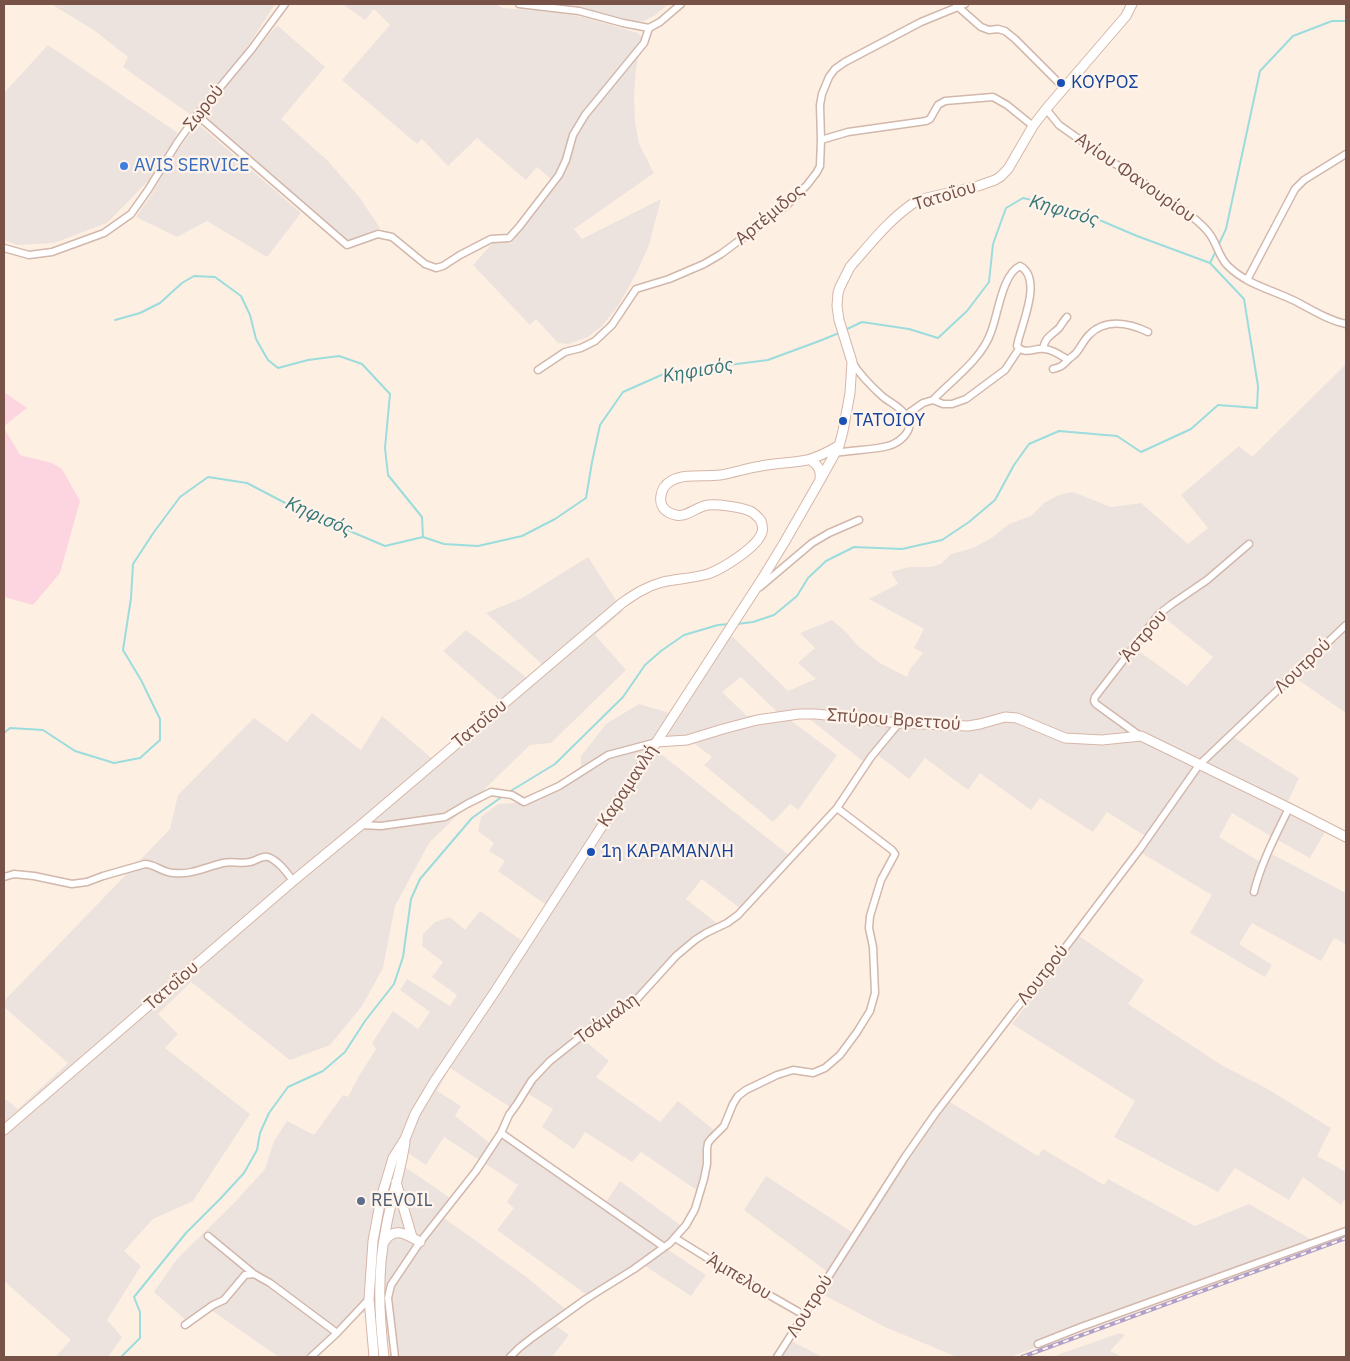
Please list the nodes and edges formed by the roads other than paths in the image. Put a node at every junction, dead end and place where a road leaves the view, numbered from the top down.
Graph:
1 (285, 4) edge
2 (519, 4) edge
3 (681, 4) edge
4 (1132, 4) edge
5 (959, 5) edge
6 (649, 28) junction
7 (1064, 88) junction
8 (1046, 108) junction
9 (197, 116) junction
10 (1033, 126) junction
11 (821, 140) junction
12 (1346, 154) edge
13 (4, 248) edge
14 (1247, 280) junction
15 (1067, 317) dead end
16 (1346, 324) edge
17 (1148, 332) dead end
18 (1043, 348) junction
19 (1019, 349) junction
20 (1068, 360) junction
21 (852, 362) junction
22 (1052, 369) dead end
23 (538, 370) dead end
24 (933, 400) junction
25 (906, 415) junction
26 (836, 452) junction
27 (798, 461) junction
28 (812, 461) junction
29 (819, 482) junction
30 (859, 520) dead end
31 (1249, 544) dead end
32 (753, 592) junction
33 (1346, 624) edge
34 (898, 723) junction
35 (1141, 736) junction
36 (657, 742) junction
37 (1200, 766) junction
38 (837, 808) junction
39 (1289, 808) junction
40 (362, 825) junction
41 (1346, 837) edge
42 (4, 877) edge
43 (293, 881) junction
44 (1254, 892) dead end
45 (4, 1130) edge
46 (501, 1133) junction
47 (405, 1139) junction
48 (396, 1181) junction
49 (1346, 1231) edge
50 (208, 1236) dead end
51 (676, 1238) junction
52 (416, 1239) junction
53 (383, 1244) junction
54 (664, 1247) junction
55 (254, 1274) junction
56 (369, 1299) junction
57 (804, 1315) junction
58 (186, 1325) dead end
59 (337, 1333) junction
60 (1038, 1344) dead end
61 (311, 1357) edge
62 (374, 1357) edge
63 (384, 1357) edge
64 (395, 1357) edge
65 (510, 1357) edge
66 (777, 1357) edge

1 - 9 street, Σωρού
2 - 6 street
3 - 6 street
4 - 7 street, Τατοΐου
5 - 7 street
5 - 11 street, Αρτέμιδος
6 - 9 street
7 - 8 street, Τατοΐου
8 - 10 street, Τατοΐου
8 - 14 street, Αγίου Φανουρίου
9 - 13 street, Σωρού
10 - 11 street
10 - 21 street, Τατοΐου
11 - 23 street, Αρτέμιδος
12 - 14 street
14 - 16 street, Αγίου Φανουρίου
15 - 18 street
17 - 20 street
18 - 19 street
18 - 20 street
19 - 24 street
19 - 24 street
20 - 22 street
21 - 25 street
21 - 26 street, Τατοΐου
24 - 25 street
25 - 26 street
26 - 27 street, Τατοΐου
26 - 28 street, Τατοΐου
26 - 29 street, Καραμανλή
27 - 28 street, Τατοΐου
27 - 40 street, Τατοΐου
28 - 29 street
29 - 32 street, Καραμανλή
30 - 32 street
31 - 35 street, Άστρου
32 - 36 street, Καραμανλή
33 - 37 street, Λουτρού
34 - 35 street, Σπύρου Βρεττού
34 - 36 street, Σπύρου Βρεττού
34 - 38 street, Τσάμαλη
35 - 37 street
36 - 40 street
36 - 47 street, Καραμανλή
37 - 39 street
37 - 57 street, Λουτρού
38 - 46 street, Τσάμαλη
38 - 51 street
39 - 41 street
39 - 44 street
40 - 43 street, Τατοΐου
42 - 43 street
43 - 45 street, Τατοΐου
46 - 52 street, Τσάμαλη
46 - 54 street
47 - 48 street, Καραμανλή
47 - 56 street, Καραμανλή
48 - 52 street
48 - 53 street, Καραμανλή
49 - 60 street
50 - 55 street
51 - 54 street
51 - 57 street, Άμπελου
52 - 53 street
52 - 64 street, Τσάμαλη
53 - 63 street, Καραμανλή
54 - 65 street
55 - 58 street
55 - 59 street
56 - 59 street
56 - 62 street, Καραμανλή
57 - 66 street, Λουτρού
59 - 61 street

